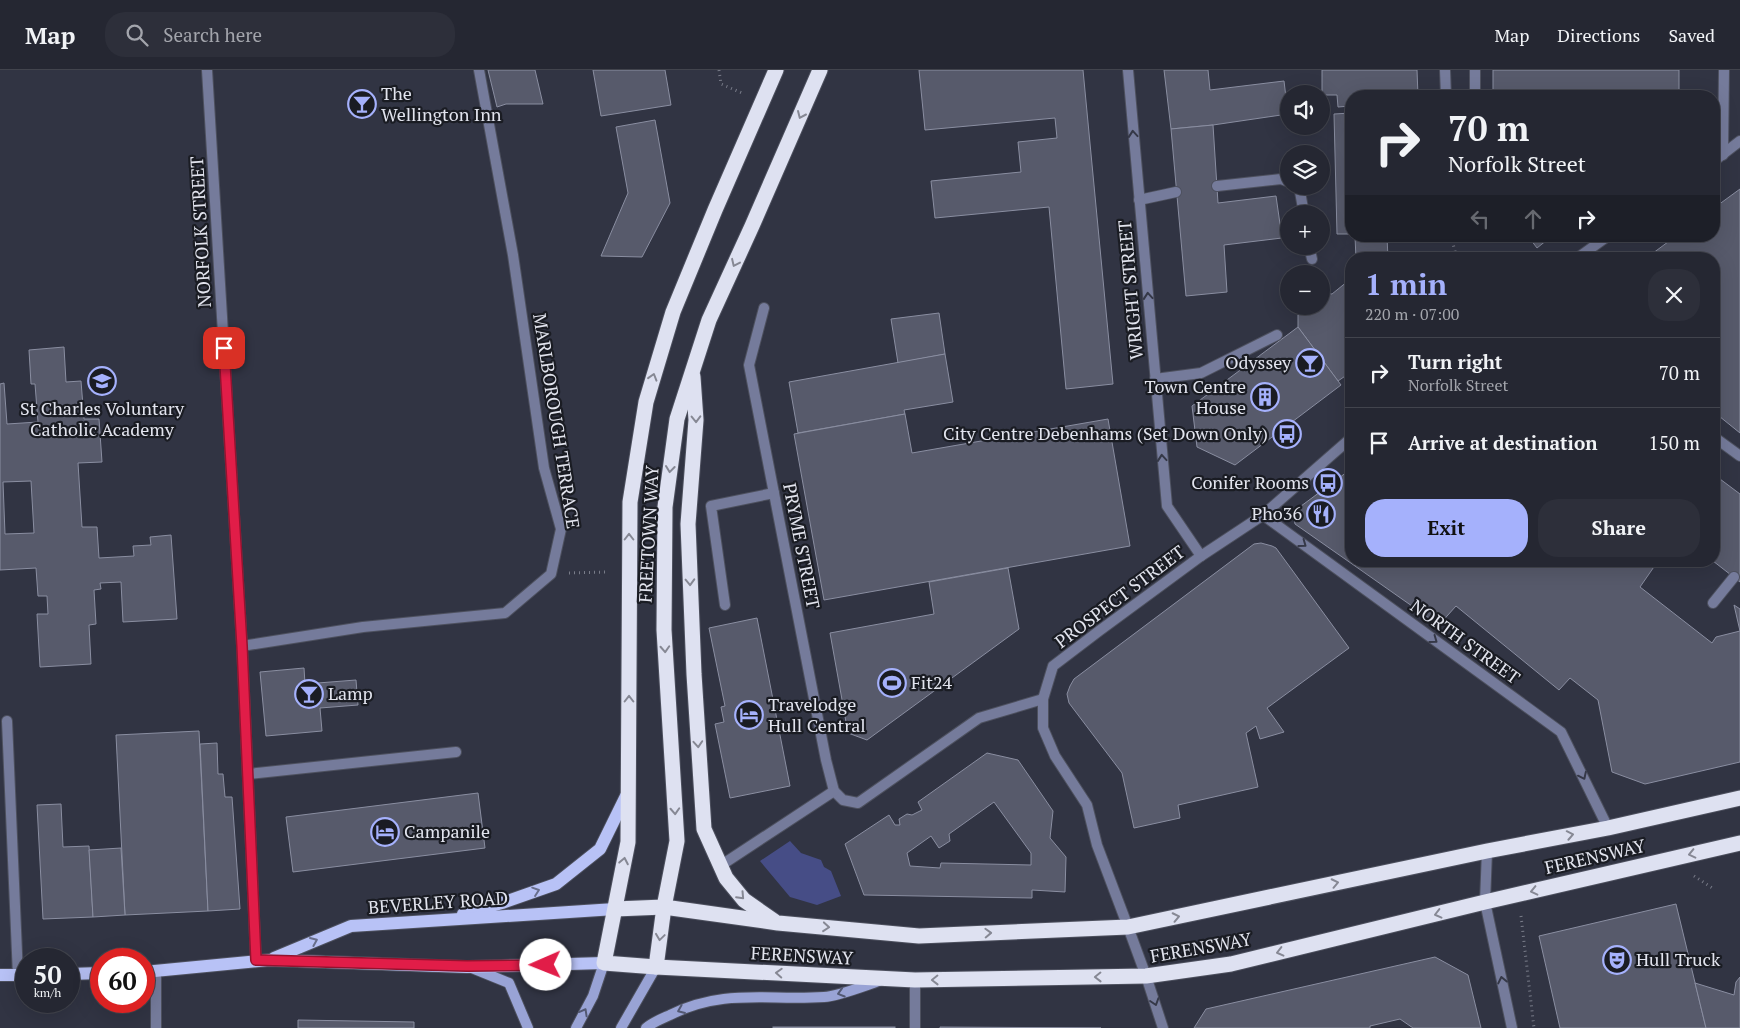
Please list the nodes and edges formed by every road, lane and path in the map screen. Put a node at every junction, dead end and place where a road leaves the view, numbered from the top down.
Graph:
1 (208, 70) edge
2 (479, 70) edge
3 (719, 70) edge
4 (776, 70) edge
5 (820, 70) edge
6 (1128, 70) edge
7 (1445, 70) edge
8 (1475, 70) edge
9 (1724, 70) edge
10 (1446, 90) edge
11 (1475, 90) edge
12 (762, 102) junction
13 (1740, 142) edge
14 (1723, 155) junction
15 (1720, 157) edge
16 (1280, 179) edge
17 (1217, 186) dead end
18 (1176, 192) dead end
19 (1139, 200) junction
20 (1600, 242) edge
21 (1586, 252) edge
22 (1311, 255) edge
23 (1312, 259) dead end
24 (764, 308) dead end
25 (1277, 335) dead end
26 (692, 371) junction
27 (1155, 378) junction
28 (1720, 441) edge
29 (1345, 443) edge
30 (1740, 456) edge
31 (774, 493) junction
32 (1263, 516) junction
33 (1201, 556) junction
34 (629, 571) junction
35 (551, 574) junction
36 (1734, 577) dead end
37 (1713, 603) dead end
38 (725, 605) dead end
39 (242, 646) junction
40 (1043, 699) junction
41 (7, 721) dead end
42 (456, 752) dead end
43 (248, 774) junction
44 (629, 789) junction
45 (834, 791) junction
46 (1740, 798) edge
47 (1608, 828) junction
48 (1740, 843) edge
49 (1487, 851) junction
50 (720, 866) junction
51 (1529, 892) junction
52 (1485, 902) junction
53 (664, 907) junction
54 (615, 909) junction
55 (439, 920) junction
56 (778, 923) junction
57 (1128, 927) junction
58 (20, 948) edge
59 (263, 960) junction
60 (604, 963) junction
61 (467, 966) junction
62 (656, 968) junction
63 (155, 971) edge
64 (0, 975) edge
65 (15, 976) edge
66 (1146, 976) junction
67 (888, 979) junction
68 (915, 980) junction
69 (154, 1013) edge
70 (156, 1028) edge
71 (528, 1028) edge
72 (576, 1028) edge
73 (621, 1028) edge
74 (646, 1028) edge
75 (915, 1028) edge
76 (1163, 1028) edge
77 (1512, 1028) edge
78 (1534, 1028) edge

1 - 39 street, NORFOLK STREET
2 - 35 street, MARLBOROUGH TERRACE
3 - 12 path
4 - 12 highway, FREETOWN WAY
5 -> 26 highway, FREETOWN WAY
19 -> 6 street, WRIGHT STREET
7 - 10 street
8 - 11 street
9 - 14 street
34 -> 12 highway, FREETOWN WAY
13 - 14 street
14 - 15 street
16 - 17 street
18 - 19 street
27 -> 19 street, WRIGHT STREET
20 - 21 street
22 - 23 street
24 - 31 street, PRYME STREET
25 - 27 street
26 -> 50 highway
26 -> 53 highway, FREETOWN WAY
33 -> 27 street, WRIGHT STREET
28 - 30 street
29 - 32 street, PROSPECT STREET
31 - 38 street
31 - 45 street, PRYME STREET
32 - 33 street, PROSPECT STREET
32 -> 47 street, NORTH STREET
33 - 40 street, PROSPECT STREET
34 - 35 path
44 -> 34 highway, FREETOWN WAY
35 - 39 street
36 - 37 street
39 - 43 street, NORFOLK STREET
40 - 45 street
40 - 57 street, PROSPECT STREET
41 - 58 street
42 - 43 street
43 - 59 street, NORFOLK STREET
54 -> 44 highway, FREETOWN WAY
55 -> 44 main road
45 - 50 street
46 - 47 highway, FERENSWAY
49 -> 47 highway, FERENSWAY
48 -> 51 highway, FERENSWAY
49 - 52 street
57 -> 49 highway, FERENSWAY
50 -> 56 highway
51 - 52 highway, FERENSWAY
51 - 78 path
52 -> 66 highway, FERENSWAY
77 -> 52 street
53 - 54 highway, FERENSWAY
53 - 56 highway, FERENSWAY
53 -> 62 highway, FREETOWN WAY
54 - 55 main road, BEVERLEY ROAD
54 - 60 highway, FREETOWN WAY
59 -> 55 main road, BEVERLEY ROAD
56 -> 57 highway, FERENSWAY
57 - 66 street, PROSPECT STREET
59 - 61 main road, BEVERLEY ROAD
59 - 63 main road, BEVERLEY ROAD
60 - 61 main road, BEVERLEY ROAD
60 - 62 highway, FERENSWAY
72 -> 60 street
61 - 71 street
67 -> 62 highway, FERENSWAY
62 - 73 street
64 - 65 main road
66 -> 68 highway, FERENSWAY
66 -> 76 street, PROSPECT STREET
67 - 68 highway, FERENSWAY
67 -> 74 street
68 - 75 street
69 - 70 street

